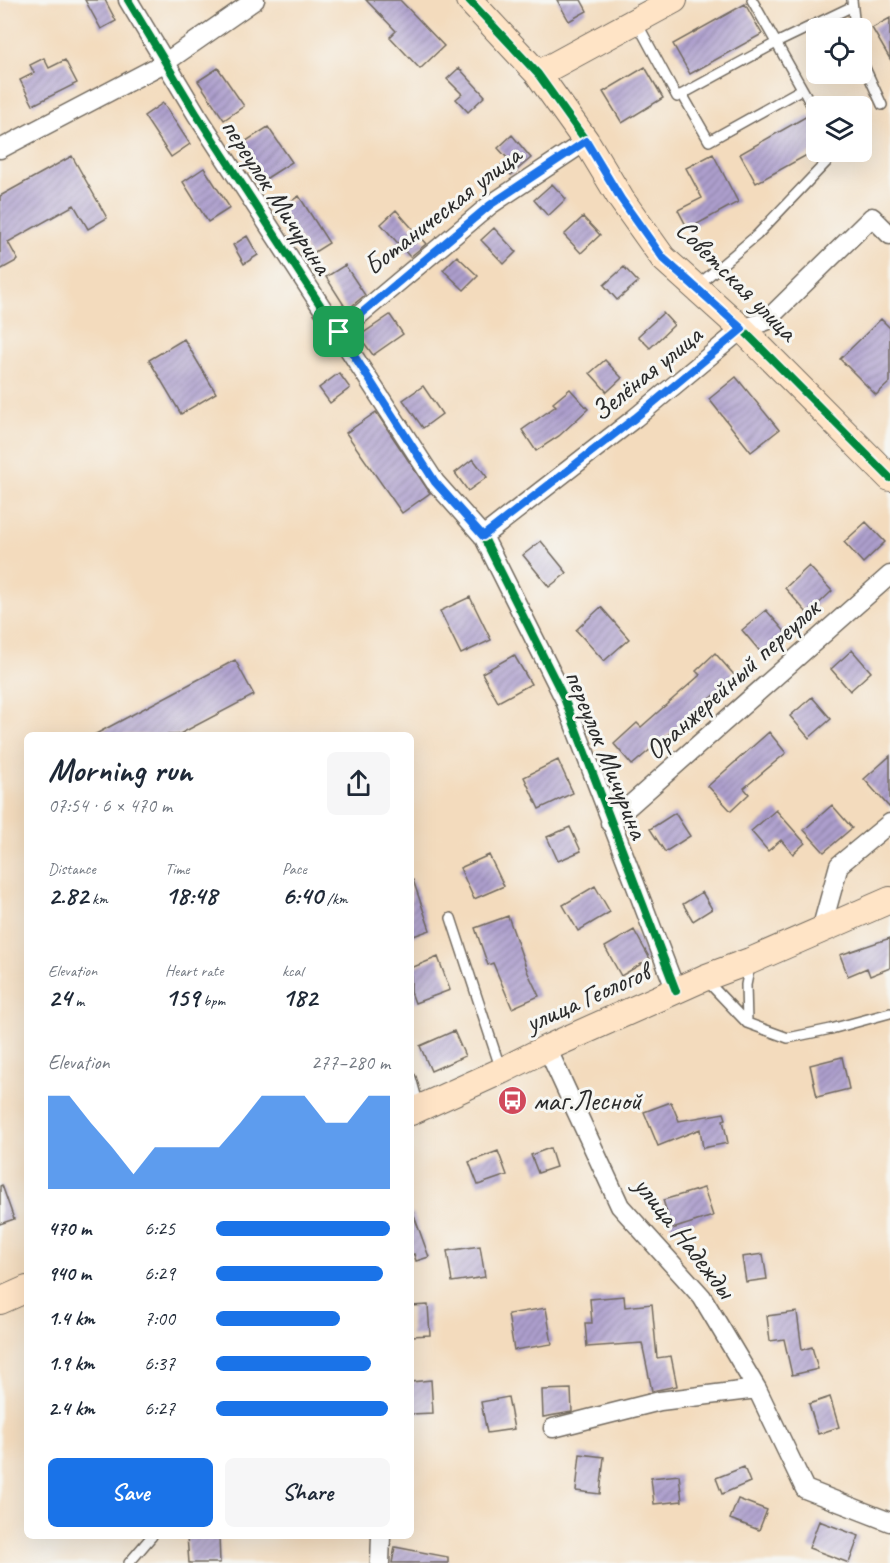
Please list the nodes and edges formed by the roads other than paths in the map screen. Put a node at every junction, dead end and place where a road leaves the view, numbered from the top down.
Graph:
1 (128, 0) edge
2 (255, 0) edge
3 (468, 0) edge
4 (674, 0) edge
5 (752, 0) edge
6 (851, 3) edge
7 (853, 18) edge
8 (635, 21) junction
9 (776, 43) junction
10 (166, 62) junction
11 (538, 74) junction
12 (872, 83) edge
13 (802, 89) junction
14 (682, 94) junction
15 (806, 96) edge
16 (882, 105) dead end
17 (586, 141) junction
18 (0, 149) edge
19 (826, 162) edge
20 (890, 235) edge
21 (696, 287) junction
22 (742, 329) junction
23 (339, 332) junction
24 (888, 473) edge
25 (483, 536) junction
26 (890, 575) edge
27 (610, 823) junction
28 (890, 823) edge
29 (890, 900) edge
30 (451, 918) dead end
31 (821, 930) junction
32 (750, 961) junction
33 (704, 978) junction
34 (676, 991) junction
35 (890, 1013) edge
36 (747, 1023) junction
37 (547, 1048) junction
38 (501, 1071) junction
39 (415, 1110) edge
40 (24, 1290) edge
41 (0, 1301) edge
42 (757, 1389) junction
43 (553, 1428) dead end
44 (890, 1522) edge
45 (149, 1539) edge
46 (381, 1539) edge
47 (129, 1563) edge
48 (380, 1563) edge

1 - 10 street, переулок Мичурина
2 - 10 street
3 - 11 street, Советская улица
4 - 8 street
5 - 9 lane
6 - 7 lane
6 - 9 lane
8 - 11 street
8 - 14 lane
9 - 13 lane
9 - 14 lane
10 - 18 street
10 - 23 street, переулок Мичурина
11 - 17 street, Советская улица
12 - 16 lane
13 - 14 lane
13 - 15 lane
17 - 21 street, Советская улица
17 - 23 street, Ботаническая улица
19 - 21 lane
20 - 22 street, Зелёная улица
21 - 22 street, Советская улица
22 - 24 street, Советская улица
22 - 25 street, Зелёная улица
23 - 25 street, переулок Мичурина
25 - 27 street, переулок Мичурина
26 - 27 street, Оранжерейный переулок
27 - 34 street, переулок Мичурина
28 - 31 street
29 - 31 street, улица Геологов
30 - 38 lane
31 - 32 street, улица Геологов
32 - 33 street, улица Геологов
32 - 36 lane
33 - 34 street, улица Геологов
33 - 36 lane
34 - 37 street, улица Геологов
35 - 36 lane
37 - 38 street, улица Геологов
37 - 42 street, улица Надежды
38 - 39 street, улица Геологов
40 - 41 street
42 - 43 street
42 - 44 street, улица Надежды
45 - 47 lane
46 - 48 street

